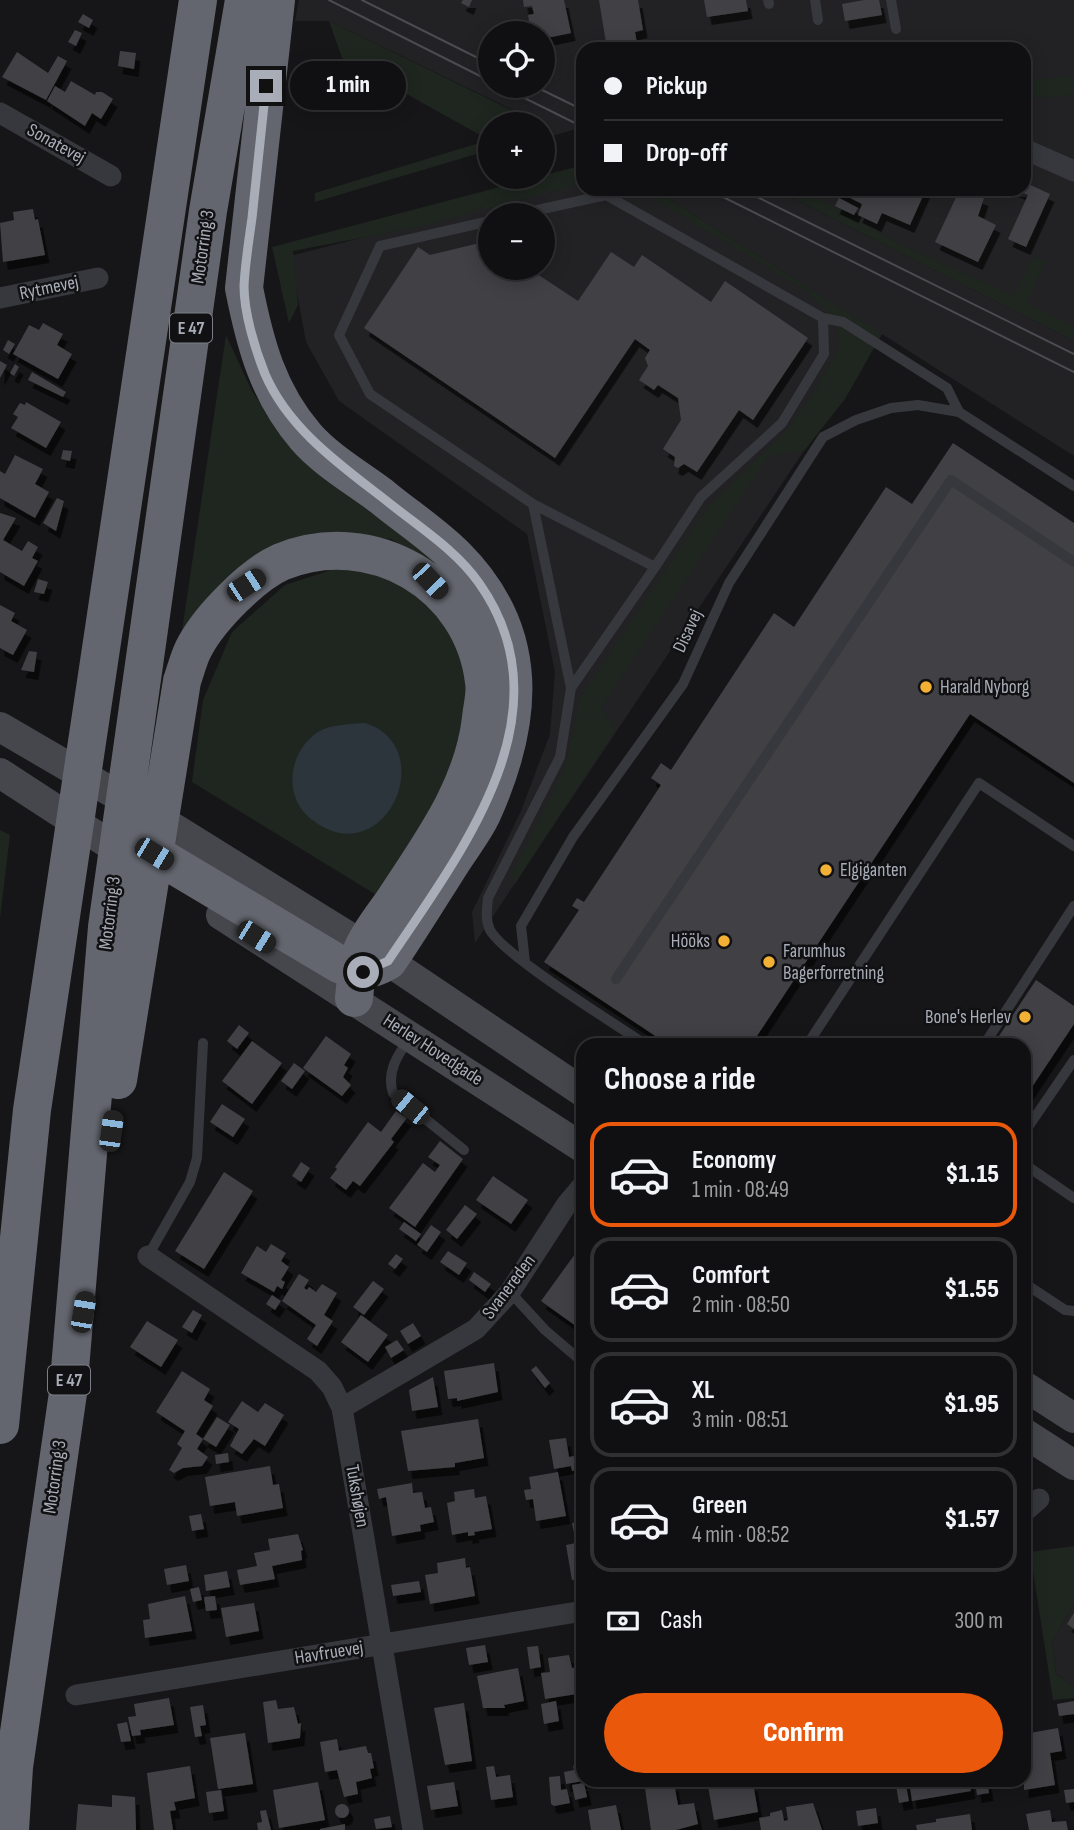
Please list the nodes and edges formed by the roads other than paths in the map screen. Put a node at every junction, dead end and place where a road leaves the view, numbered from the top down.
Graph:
1 (198, 0) edge
2 (815, 0) edge
3 (891, 0) edge
4 (264, 4) edge
5 (818, 20) dead end
6 (895, 29) dead end
7 (0, 113) edge
8 (1031, 152) edge
9 (1074, 171) edge
10 (111, 176) dead end
11 (601, 196) edge
12 (608, 196) edge
13 (555, 206) edge
14 (478, 224) edge
15 (98, 278) dead end
16 (0, 298) edge
17 (823, 318) junction
18 (959, 412) junction
19 (1074, 486) edge
20 (533, 504) junction
21 (1074, 562) edge
22 (654, 567) junction
23 (572, 688) junction
24 (0, 727) edge
25 (0, 773) edge
26 (100, 839) joint
27 (1074, 846) edge
28 (1074, 906) edge
29 (525, 962) junction
30 (366, 969) junction
31 (616, 979) dead end
32 (411, 1035) junction
33 (636, 1038) edge
34 (812, 1038) edge
35 (989, 1038) edge
36 (203, 1043) dead end
37 (1074, 1060) edge
38 (576, 1088) edge
39 (32, 1110) junction
40 (1031, 1123) edge
41 (576, 1143) edge
42 (464, 1150) dead end
43 (1031, 1169) edge
44 (0, 1183) edge
45 (576, 1193) edge
46 (1074, 1198) edge
47 (148, 1256) joint
48 (1031, 1288) edge
49 (510, 1292) junction
50 (1074, 1311) edge
51 (576, 1356) edge
52 (1031, 1390) edge
53 (68, 1393) junction
54 (342, 1408) junction
55 (1074, 1418) edge
56 (0, 1425) edge
57 (1031, 1437) edge
58 (1074, 1465) edge
59 (576, 1612) edge
60 (383, 1644) junction
61 (76, 1695) dead end
62 (10, 1830) edge
63 (413, 1830) edge

1 - 39 highway, E 47
2 - 5 lane
3 - 6 lane
4 - 30 highway
4 - 53 highway, Motorring 3 / E 47
7 - 10 street, Sonatevej
8 - 9 street
11 - 13 lane, Disavej
12 - 17 lane, Disavej
14 - 20 lane
15 - 16 street, Rytmevej
17 - 18 lane, Disavej
17 - 22 lane
18 - 19 lane, Disavej
18 - 29 lane, Disavej
20 - 22 lane
20 - 23 lane
21 - 31 lane
22 - 23 lane
23 - 29 lane
24 - 30 main road, Herlev Hovedgade
25 - 26 main road
26 - 30 highway
27 - 34 lane
28 - 35 lane
29 - 33 lane
30 - 32 main road, Herlev Hovedgade
30 - 38 main road, Herlev Hovedgade
30 - 53 highway
32 - 41 main road, Herlev Hovedgade
32 - 42 lane
36 - 47 lane
37 - 40 lane
39 - 44 highway
39 - 56 highway, E 47
43 - 46 lane
45 - 49 street, Svanereden
47 - 54 street, Tukshøjen
48 - 50 lane
49 - 51 lane
49 - 54 street, Svanereden
52 - 55 main road
53 - 62 highway, Motorring 3 / E 47
54 - 60 street, Tukshøjen
57 - 58 main road
59 - 60 street, Havfruevej
60 - 61 street, Havfruevej
60 - 63 street, Tukshøjen

